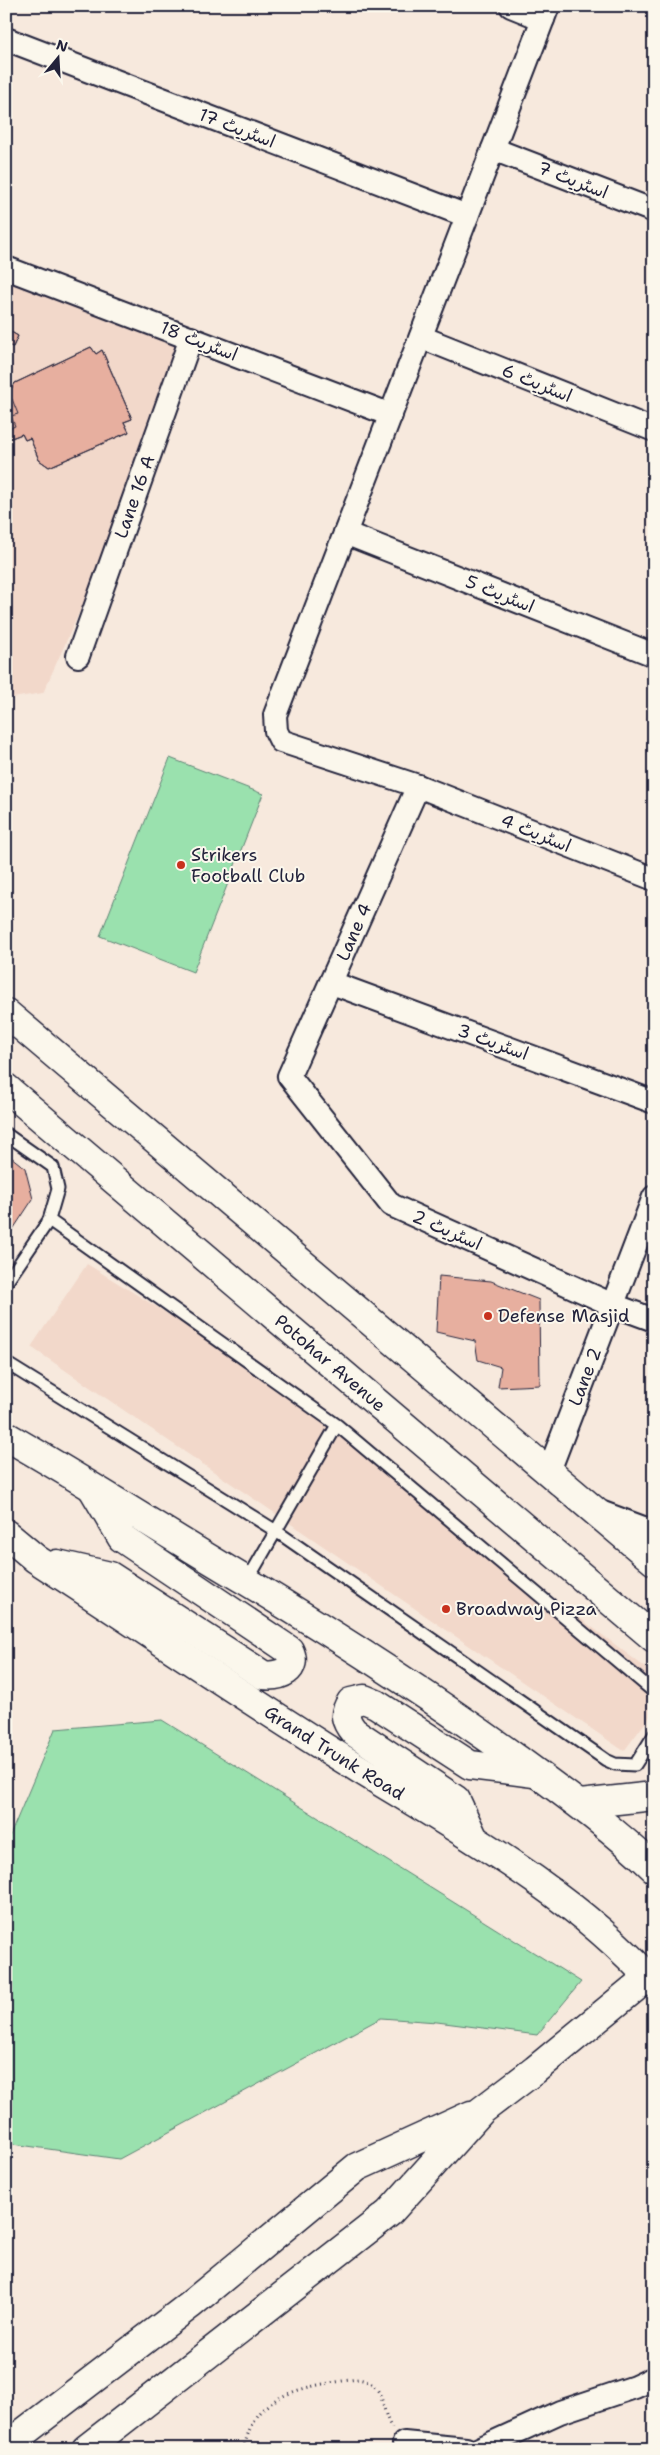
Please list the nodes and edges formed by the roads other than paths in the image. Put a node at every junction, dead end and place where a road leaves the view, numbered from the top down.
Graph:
1 (510, 6) edge
2 (546, 13) edge
3 (6, 39) edge
4 (493, 149) junction
5 (654, 211) edge
6 (467, 216) junction
7 (6, 268) edge
8 (421, 336) junction
9 (191, 338) junction
10 (391, 415) junction
11 (654, 430) edge
12 (345, 533) junction
13 (654, 655) edge
14 (78, 656) dead end
15 (418, 786) junction
16 (654, 880) edge
17 (332, 983) junction
18 (6, 1013) edge
19 (289, 1076) joint
20 (6, 1088) edge
21 (654, 1102) edge
22 (6, 1134) edge
23 (654, 1197) edge
24 (49, 1220) junction
25 (6, 1283) edge
26 (613, 1305) junction
27 (654, 1320) edge
28 (6, 1363) edge
29 (338, 1425) junction
30 (6, 1436) edge
31 (549, 1471) junction
32 (92, 1485) junction
33 (590, 1508) junction
34 (276, 1530) junction
35 (654, 1532) edge
36 (6, 1534) edge
37 (36, 1559) junction
38 (654, 1561) edge
39 (246, 1581) junction
40 (654, 1638) edge
41 (654, 1692) edge
42 (654, 1735) edge
43 (537, 1773) junction
44 (654, 1796) edge
45 (580, 1804) junction
46 (474, 1839) junction
47 (654, 1868) edge
48 (651, 1980) edge
49 (481, 2110) junction
50 (654, 2378) edge
51 (404, 2443) road end
52 (6, 2446) edge
53 (86, 2449) edge
54 (466, 2449) edge
55 (479, 2449) edge

1 - 2 street
2 - 4 street, اسٹریٹ 4
3 - 6 street, اسٹریٹ 17
4 - 5 street, اسٹریٹ 7
4 - 6 street, اسٹریٹ 4
6 - 8 street, اسٹریٹ 4
7 - 9 street, اسٹریٹ 18
8 - 10 street, اسٹریٹ 4
8 - 11 street, اسٹریٹ 6
9 - 10 street, اسٹریٹ 18
9 - 14 street, Lane 16 A
10 - 12 street, اسٹریٹ 4
12 - 13 street, اسٹریٹ 5
12 - 15 street, اسٹریٹ 4
15 - 16 street, اسٹریٹ 4
15 - 17 street, Lane 4
17 - 19 street, Lane 4
17 - 21 street, اسٹریٹ 3
18 - 31 main road
19 - 26 street, اسٹریٹ 2
20 - 40 main road, Potohar Avenue
22 - 24 lane
23 - 26 street, Lane 2
24 - 25 lane
24 - 29 lane
26 - 27 street, اسٹریٹ 2
26 - 31 street, Lane 2
28 - 34 lane
29 - 34 lane
29 - 41 lane
30 - 32 main road
31 - 33 main road
32 - 37 main road
32 - 39 main road
33 - 35 street
33 - 38 main road
34 - 39 lane
34 - 42 lane
36 - 37 main road, Grand Trunk Road
37 - 46 main road, Grand Trunk Road
39 - 43 main road
43 - 45 main road
43 - 46 main road
44 - 45 main road
45 - 47 main road
46 - 48 main road, Grand Trunk Road
48 - 49 main road
49 - 52 main road
49 - 53 main road
50 - 55 street
51 - 54 street

